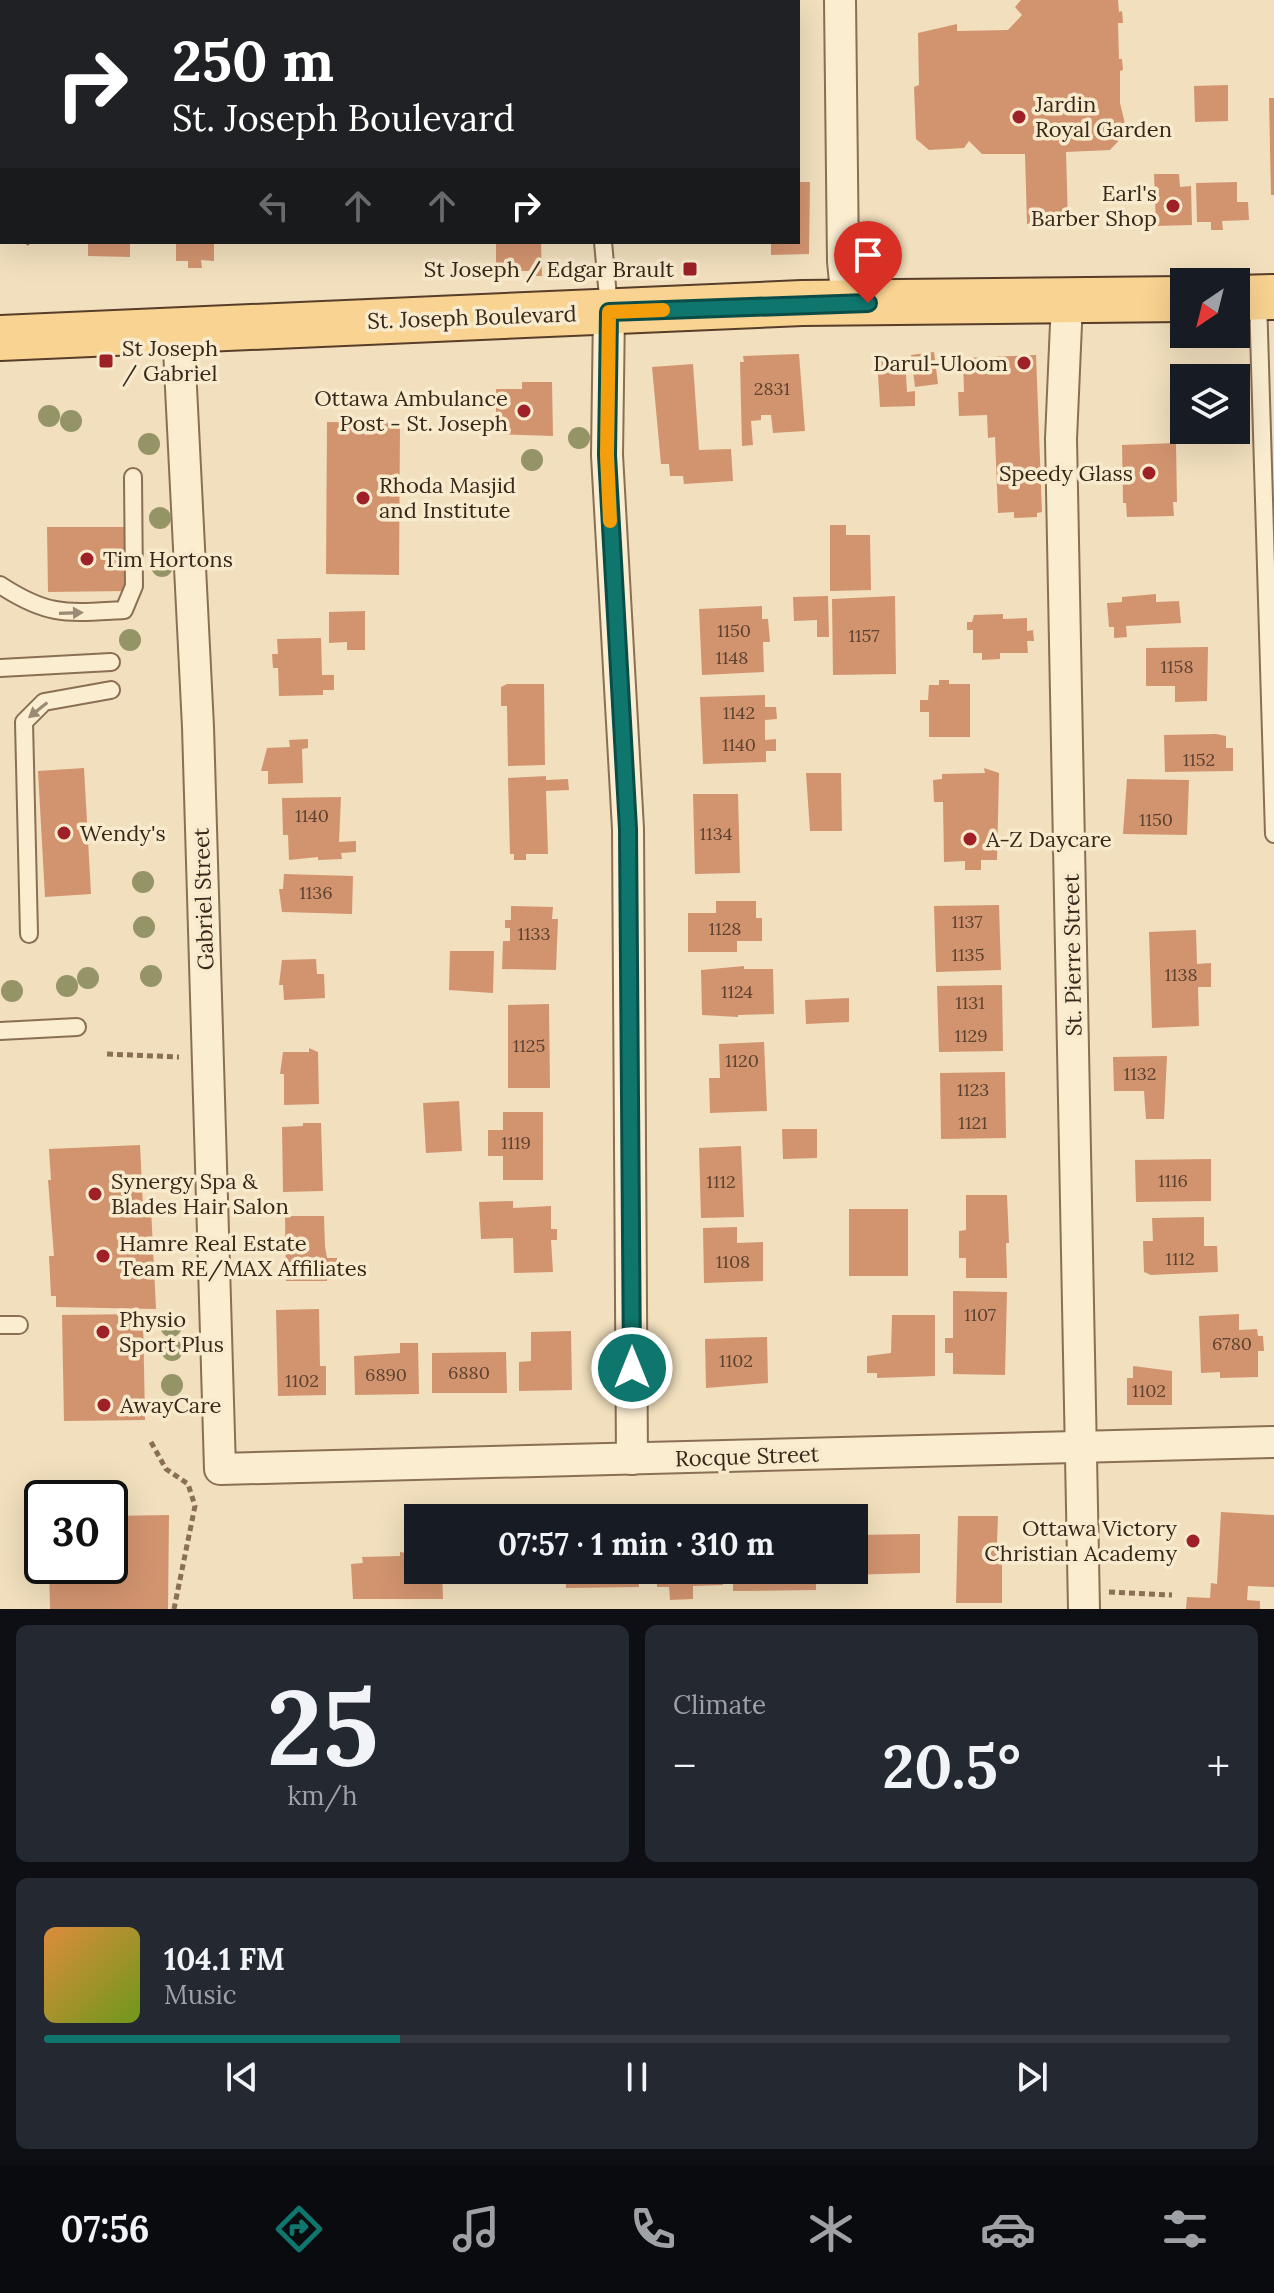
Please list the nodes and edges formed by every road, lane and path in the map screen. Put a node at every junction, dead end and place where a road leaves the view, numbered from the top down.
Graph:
1 (840, 0) edge
2 (603, 244) edge
3 (1256, 298) edge
4 (1170, 299) edge
5 (1067, 301) junction
6 (847, 303) junction
7 (609, 312) junction
8 (178, 328) junction
9 (0, 338) edge
10 (133, 477) dead end
11 (0, 585) edge
12 (111, 662) dead end
13 (0, 668) edge
14 (111, 690) dead end
15 (1274, 834) edge
16 (29, 934) dead end
17 (77, 1027) dead end
18 (0, 1031) edge
19 (107, 1054) dead end
20 (208, 1059) junction
21 (0, 1325) edge
22 (19, 1325) dead end
23 (151, 1442) dead end
24 (1274, 1442) edge
25 (1083, 1446) junction
26 (632, 1459) junction
27 (220, 1469) joint
28 (1172, 1595) dead end
29 (1084, 1600) edge
30 (174, 1609) edge

1 - 6 street
2 - 7 lane
3 - 15 lane
4 - 5 main road, St. Joseph Boulevard
5 - 6 main road, St. Joseph Boulevard
5 - 25 street, St. Pierre Street
6 - 7 main road, St. Joseph Boulevard
7 - 8 main road, St. Joseph Boulevard
7 - 26 street
8 - 9 main road, St. Joseph Boulevard
8 - 20 street, Gabriel Street
11 -> 10 lane
12 - 13 lane
14 -> 16 lane
17 - 18 lane
19 - 20 path
20 - 27 street, Gabriel Street
21 - 22 lane
23 - 30 path
24 - 25 street, Rocque Street
25 - 26 street, Rocque Street
25 - 29 street, St. Pierre Street
26 - 27 street, Rocque Street
28 - 29 path

